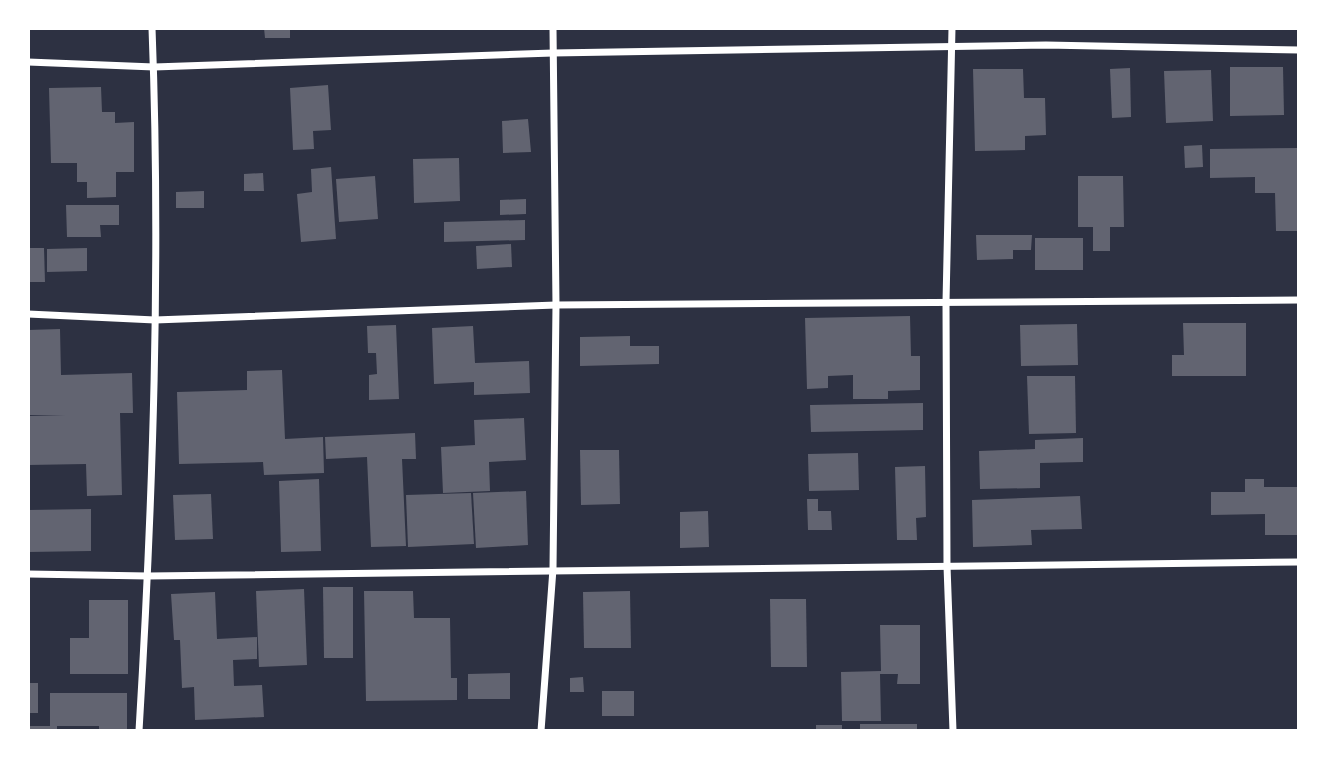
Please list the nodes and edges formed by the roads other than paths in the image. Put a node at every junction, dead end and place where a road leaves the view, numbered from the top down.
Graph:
1 (152, 28) edge
2 (553, 28) edge
3 (952, 28) edge
4 (952, 49) junction
5 (1299, 50) edge
6 (553, 53) junction
7 (28, 62) edge
8 (154, 67) junction
9 (1299, 300) edge
10 (946, 302) junction
11 (556, 305) junction
12 (28, 314) edge
13 (155, 320) junction
14 (1299, 562) edge
15 (947, 566) junction
16 (553, 569) junction
17 (28, 574) edge
18 (148, 576) junction
19 (139, 731) edge
20 (541, 731) edge
21 (953, 731) edge

1 - 8 street
2 - 6 street
3 - 4 street
4 - 5 street
4 - 6 street
4 - 10 street
6 - 8 street
6 - 11 street
7 - 8 street
8 - 13 street
9 - 10 street
10 - 11 street
10 - 15 street
11 - 13 street
11 - 16 street
12 - 13 street
13 - 18 street
14 - 15 street
15 - 16 street
15 - 21 street
16 - 18 street
16 - 20 street
17 - 18 street
18 - 19 street

